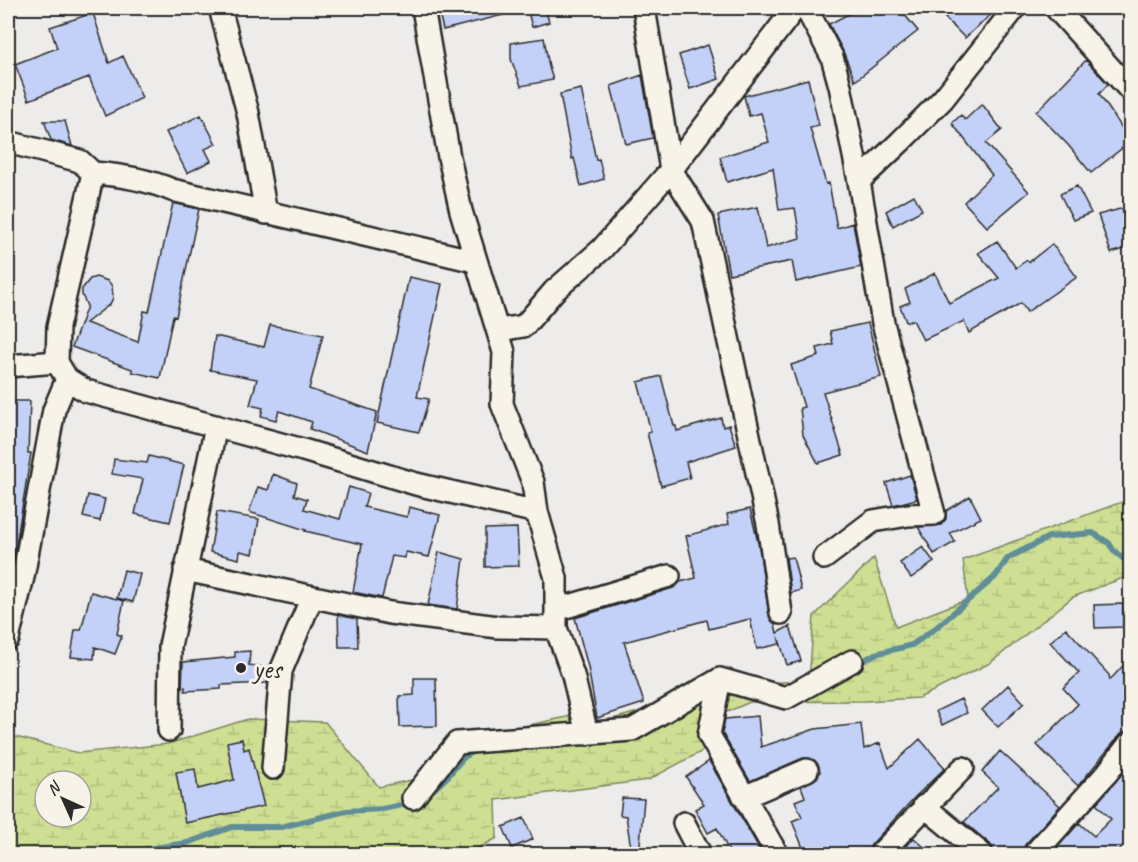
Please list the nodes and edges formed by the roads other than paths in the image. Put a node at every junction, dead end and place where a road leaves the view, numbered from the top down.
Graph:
1 (220, 8) edge
2 (423, 8) edge
3 (644, 8) edge
4 (795, 8) edge
5 (806, 8) edge
6 (1015, 8) edge
7 (1056, 8) edge
8 (1131, 90) edge
9 (8, 142) edge
10 (671, 170) junction
11 (93, 173) junction
12 (859, 181) junction
13 (266, 213) junction
14 (476, 261) junction
15 (499, 330) junction
16 (8, 366) edge
17 (62, 370) junction
18 (216, 426) junction
19 (537, 512) junction
20 (824, 558) dead end
21 (185, 570) junction
22 (669, 576) dead end
23 (312, 597) junction
24 (781, 612) dead end
25 (556, 619) junction
26 (8, 639) edge
27 (852, 662) dead end
28 (720, 679) junction
29 (169, 730) dead end
30 (587, 734) junction
31 (1131, 743) edge
32 (273, 768) dead end
33 (963, 768) dead end
34 (807, 770) dead end
35 (744, 797) junction
36 (413, 798) dead end
37 (924, 806) junction
38 (684, 823) dead end
39 (700, 855) edge
40 (777, 855) edge
41 (880, 855) edge
42 (982, 855) edge
43 (1034, 855) edge

1 - 13 street
2 - 14 street
3 - 10 street
4 - 10 street
5 - 12 street
6 - 12 street
7 - 8 street
9 - 11 street
10 - 15 street
10 - 24 street
11 - 13 street
11 - 17 street
12 - 20 street
13 - 14 street
14 - 15 street
15 - 19 street
16 - 17 street
17 - 18 street
17 - 26 street
18 - 19 street
18 - 21 street
19 - 25 street
21 - 23 street
21 - 29 street
22 - 25 street
23 - 25 street
23 - 32 street
25 - 30 street
27 - 28 street
28 - 30 street
28 - 35 street
30 - 36 street
31 - 43 street
33 - 37 street
34 - 35 street
35 - 40 street
37 - 41 street
37 - 42 street
38 - 39 street

